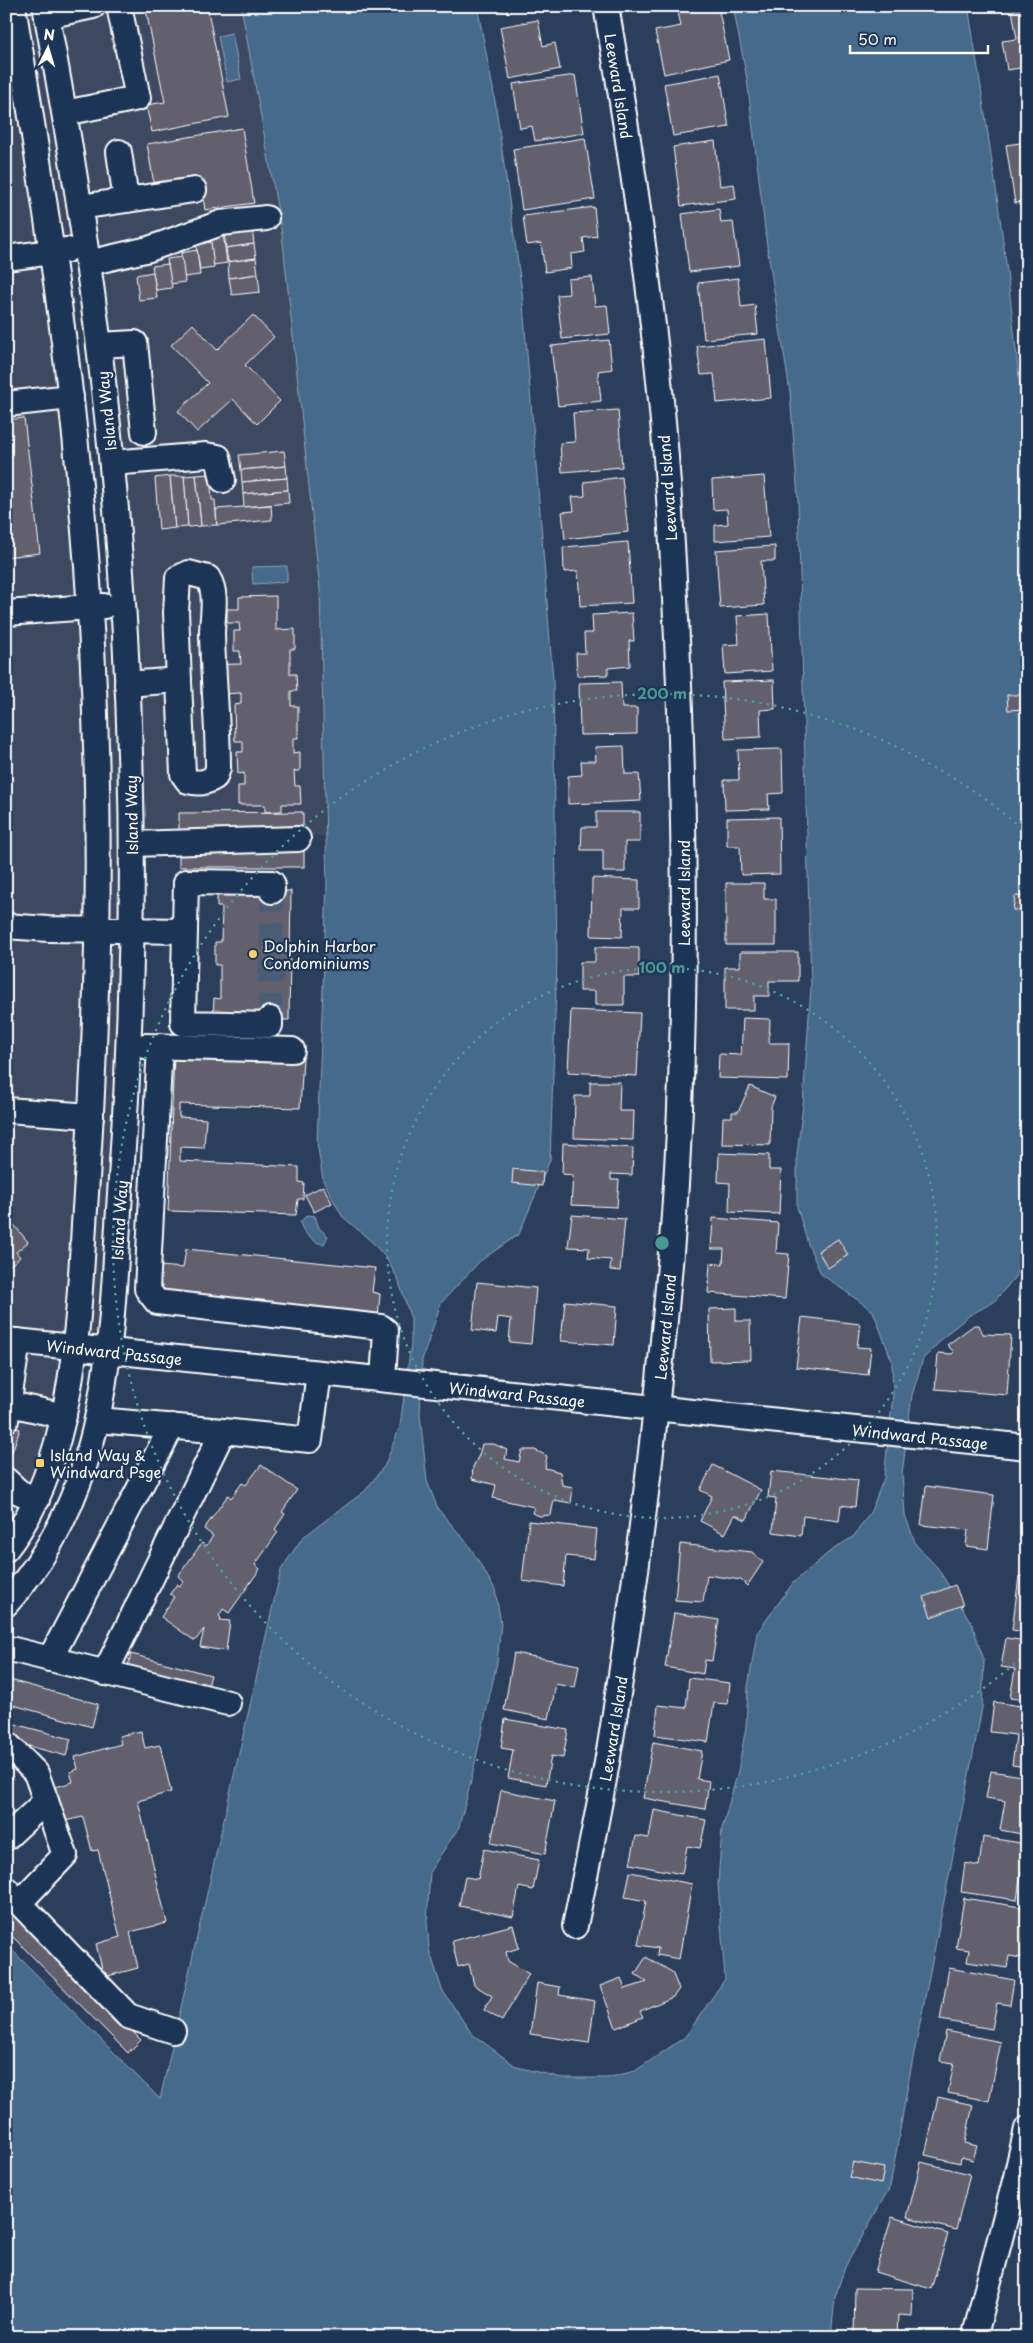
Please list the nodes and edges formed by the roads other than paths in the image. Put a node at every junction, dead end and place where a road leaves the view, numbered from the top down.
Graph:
1 (12, 6) edge
2 (93, 6) edge
3 (119, 6) edge
4 (606, 6) edge
5 (46, 11) edge
6 (65, 113) junction
7 (120, 152) dead end
8 (194, 190) dead end
9 (126, 200) junction
10 (80, 207) junction
11 (266, 218) dead end
12 (52, 252) junction
13 (87, 255) junction
14 (6, 258) edge
15 (99, 345) junction
16 (71, 397) junction
17 (6, 404) edge
18 (144, 432) dead end
19 (112, 462) junction
20 (223, 480) dead end
21 (123, 605) junction
22 (89, 607) junction
23 (6, 613) edge
24 (179, 680) junction
25 (127, 684) junction
26 (298, 839) dead end
27 (132, 844) junction
28 (272, 891) dead end
29 (6, 926) edge
30 (98, 930) junction
31 (132, 931) junction
32 (185, 931) junction
33 (270, 1020) dead end
34 (128, 1045) junction
35 (160, 1046) junction
36 (292, 1050) dead end
37 (6, 1110) edge
38 (91, 1116) junction
39 (12, 1341) edge
40 (74, 1347) junction
41 (108, 1351) junction
42 (319, 1373) junction
43 (391, 1380) junction
44 (656, 1408) junction
45 (7, 1409) edge
46 (64, 1416) junction
47 (98, 1420) junction
48 (172, 1426) junction
49 (223, 1431) junction
50 (1027, 1447) edge
51 (6, 1480) edge
52 (36, 1500) junction
53 (6, 1549) edge
54 (6, 1604) edge
55 (6, 1648) edge
56 (50, 1659) junction
57 (106, 1673) junction
58 (228, 1703) dead end
59 (9, 1751) edge
60 (46, 1801) junction
61 (6, 1838) edge
62 (13, 1896) edge
63 (575, 1926) dead end
64 (173, 2032) dead end
65 (1027, 2129) edge
66 (976, 2331) dead end

1 - 12 street
2 - 5 street
3 - 6 street
4 - 44 street, Leeward Island
5 - 6 street, Island Way
6 - 10 street, Island Way
7 - 9 street
8 - 9 street
9 - 10 street
10 - 13 street, Island Way
11 - 13 street
12 - 13 street
12 - 14 street
12 - 16 street
13 - 15 street, Island Way
15 - 18 street
15 - 19 street, Island Way
16 - 17 street
16 - 22 street
19 - 20 street
19 - 21 street, Island Way
21 - 22 street
21 - 25 street, Island Way
22 - 23 street
22 - 30 street
24 - 24 street
24 - 25 street
25 - 27 street, Island Way
26 - 27 street
27 - 31 street, Island Way
28 - 32 street
29 - 30 street
30 - 31 street
30 - 38 street
31 - 32 street
31 - 34 street, Island Way
32 - 33 street
34 - 35 street
34 - 41 street, Island Way
35 - 36 street
35 - 43 street
37 - 38 street
38 - 40 street
39 - 40 street, Windward Passage
39 - 45 street
40 - 41 street, Windward Passage
40 - 46 street
41 - 42 street, Windward Passage
41 - 47 street, Island Way
42 - 43 street, Windward Passage
42 - 49 street
43 - 44 street, Windward Passage
44 - 50 street, Windward Passage
44 - 63 street, Leeward Island
45 - 46 street
46 - 52 street
47 - 48 street
47 - 54 street, Island Way
48 - 49 street
48 - 56 street
49 - 57 street
51 - 52 street
52 - 53 street
55 - 56 street
56 - 57 street
57 - 58 street
59 - 60 street
60 - 61 street
60 - 62 street
62 - 64 street
65 - 66 street

